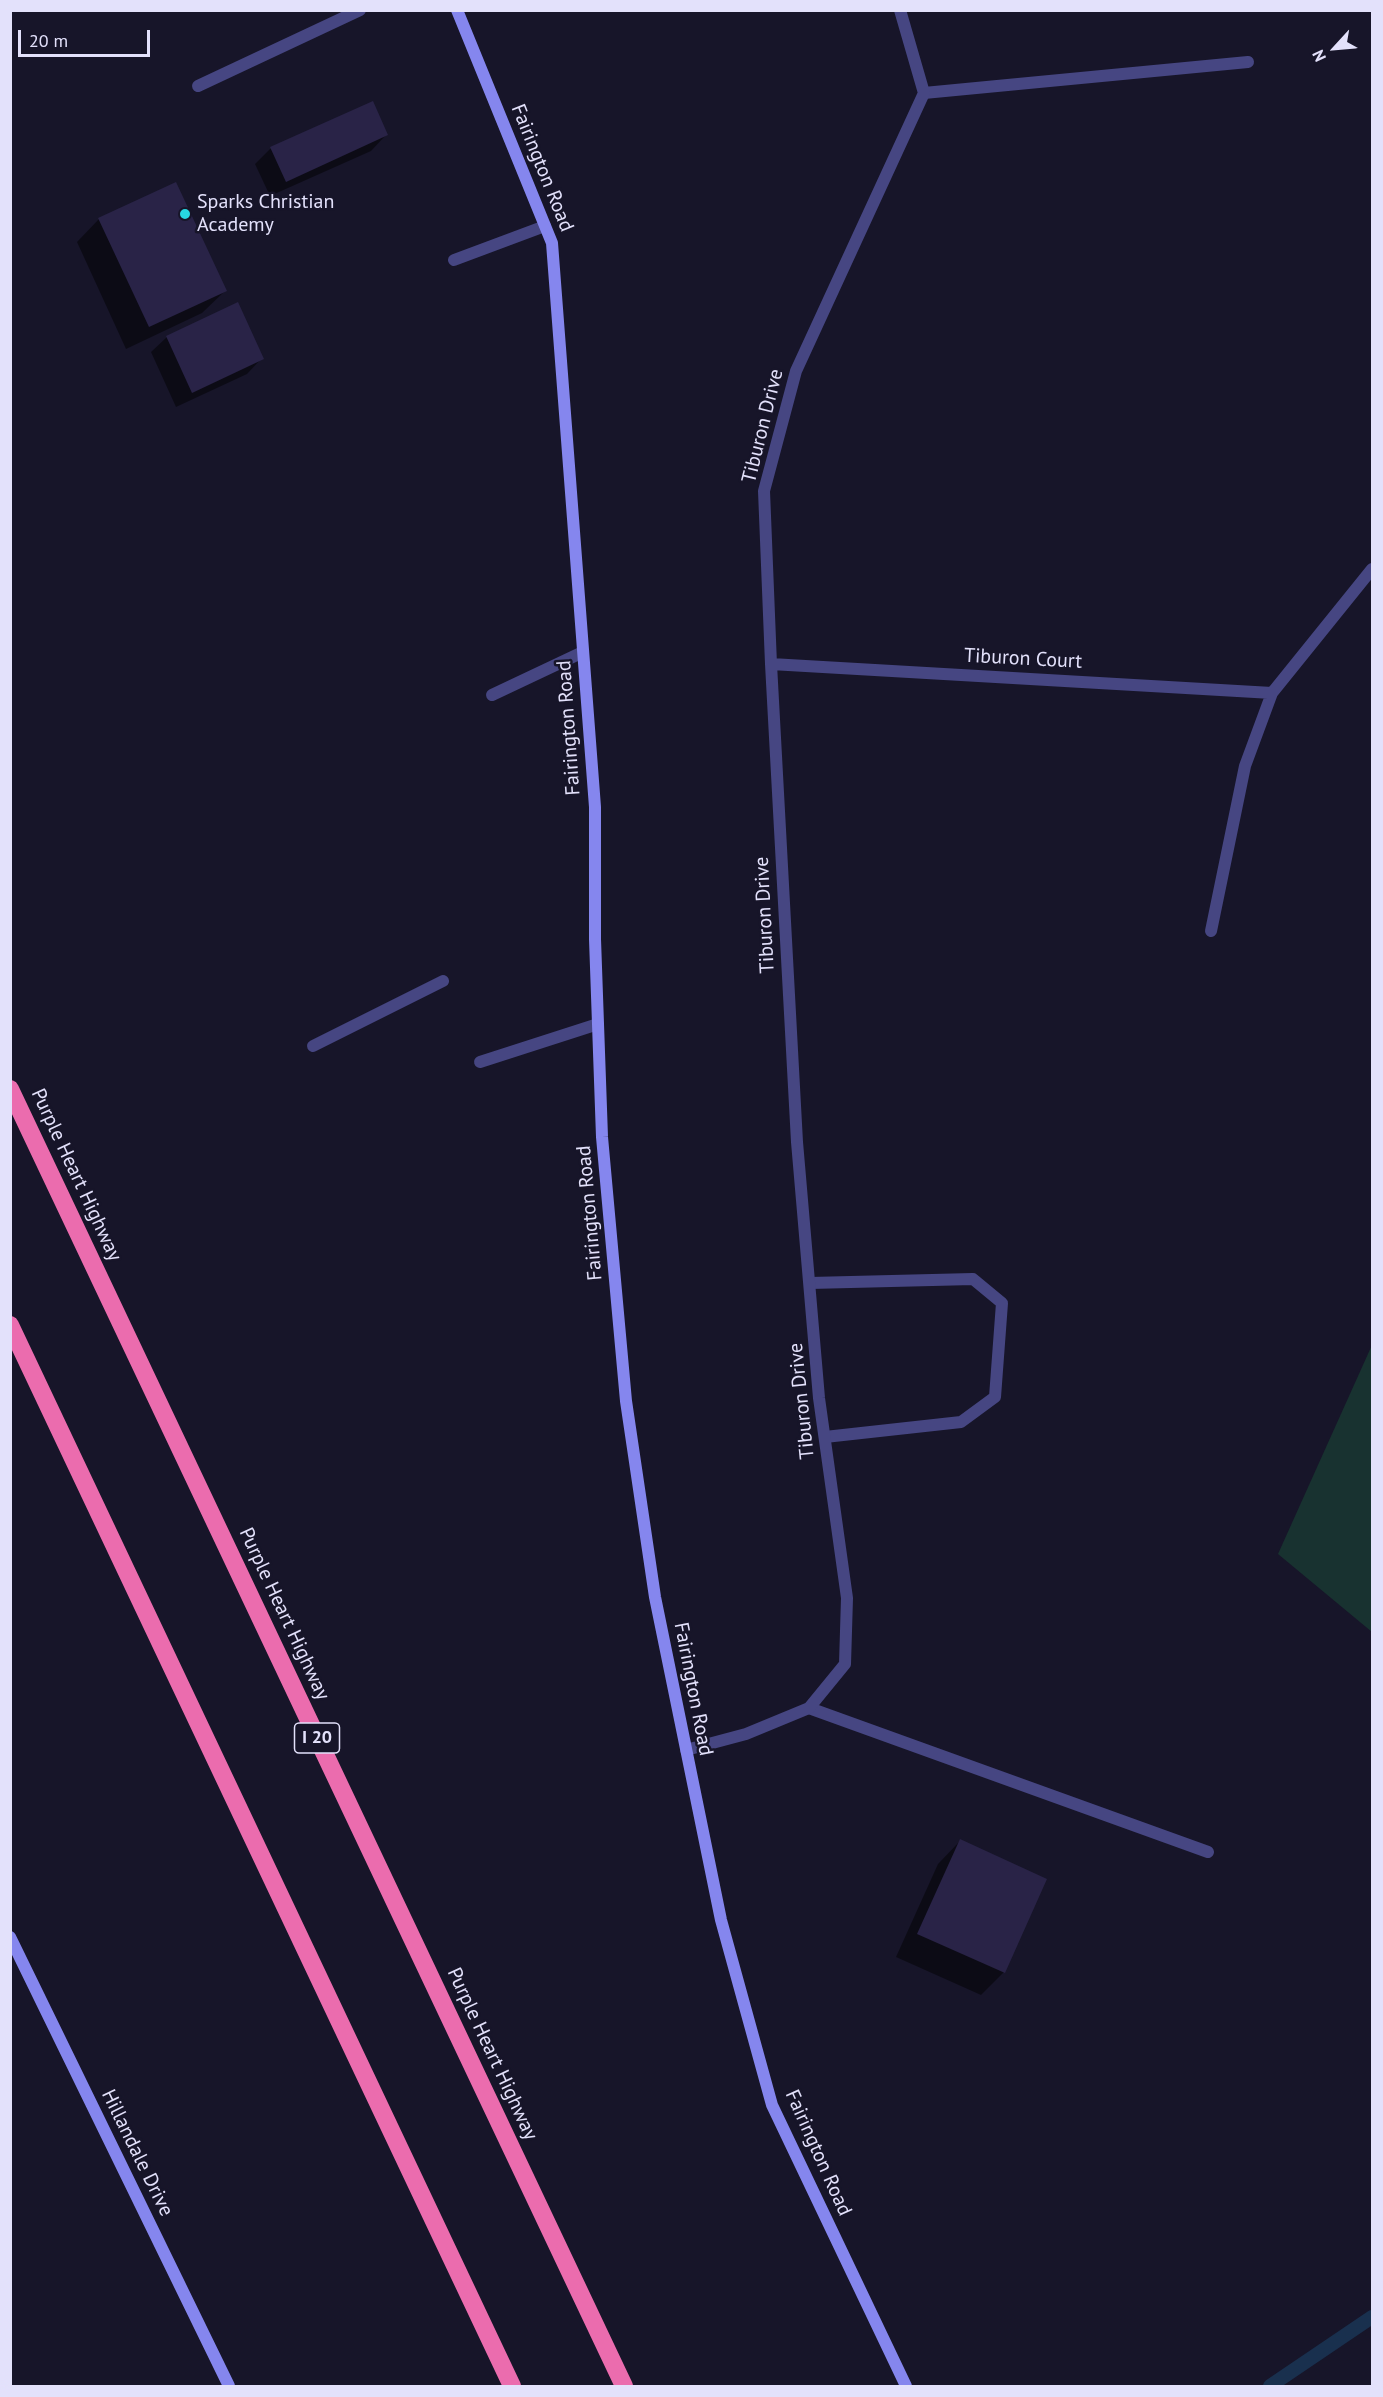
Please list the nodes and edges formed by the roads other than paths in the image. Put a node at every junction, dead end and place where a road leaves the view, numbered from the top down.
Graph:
1 (360, 10) edge
2 (457, 10) edge
3 (900, 10) edge
4 (1248, 62) dead end
5 (198, 86) dead end
6 (924, 93) junction
7 (545, 226) junction
8 (454, 260) dead end
9 (1372, 569) edge
10 (583, 652) junction
11 (771, 664) junction
12 (1272, 693) junction
13 (492, 695) dead end
14 (1210, 931) dead end
15 (443, 981) dead end
16 (598, 1024) junction
17 (313, 1046) dead end
18 (480, 1062) dead end
19 (10, 1089) edge
20 (810, 1283) junction
21 (10, 1325) edge
22 (825, 1437) junction
23 (809, 1708) junction
24 (686, 1750) junction
25 (1209, 1852) dead end
26 (10, 1936) edge
27 (229, 2386) edge
28 (512, 2386) edge
29 (624, 2386) edge
30 (906, 2386) edge

1 - 5 street
2 - 7 street, Fairington Road
3 - 6 street
4 - 6 street
6 - 11 street, Tiburon Drive
7 - 8 street
7 - 10 street, Fairington Road
9 - 12 street
10 - 13 street
10 - 16 street, Fairington Road
11 - 12 street, Tiburon Court
11 - 20 street, Tiburon Drive
12 - 14 street
15 - 17 street
16 - 18 street
16 - 24 street, Fairington Road
19 - 29 highway, Purple Heart Highway / I 20
20 - 22 street, Tiburon Drive
20 - 22 street
21 - 28 highway
22 - 23 street, Tiburon Drive
23 - 24 street, Tiburon Drive
23 - 25 street
24 - 30 street, Fairington Road
26 - 27 street, Hillandale Drive

